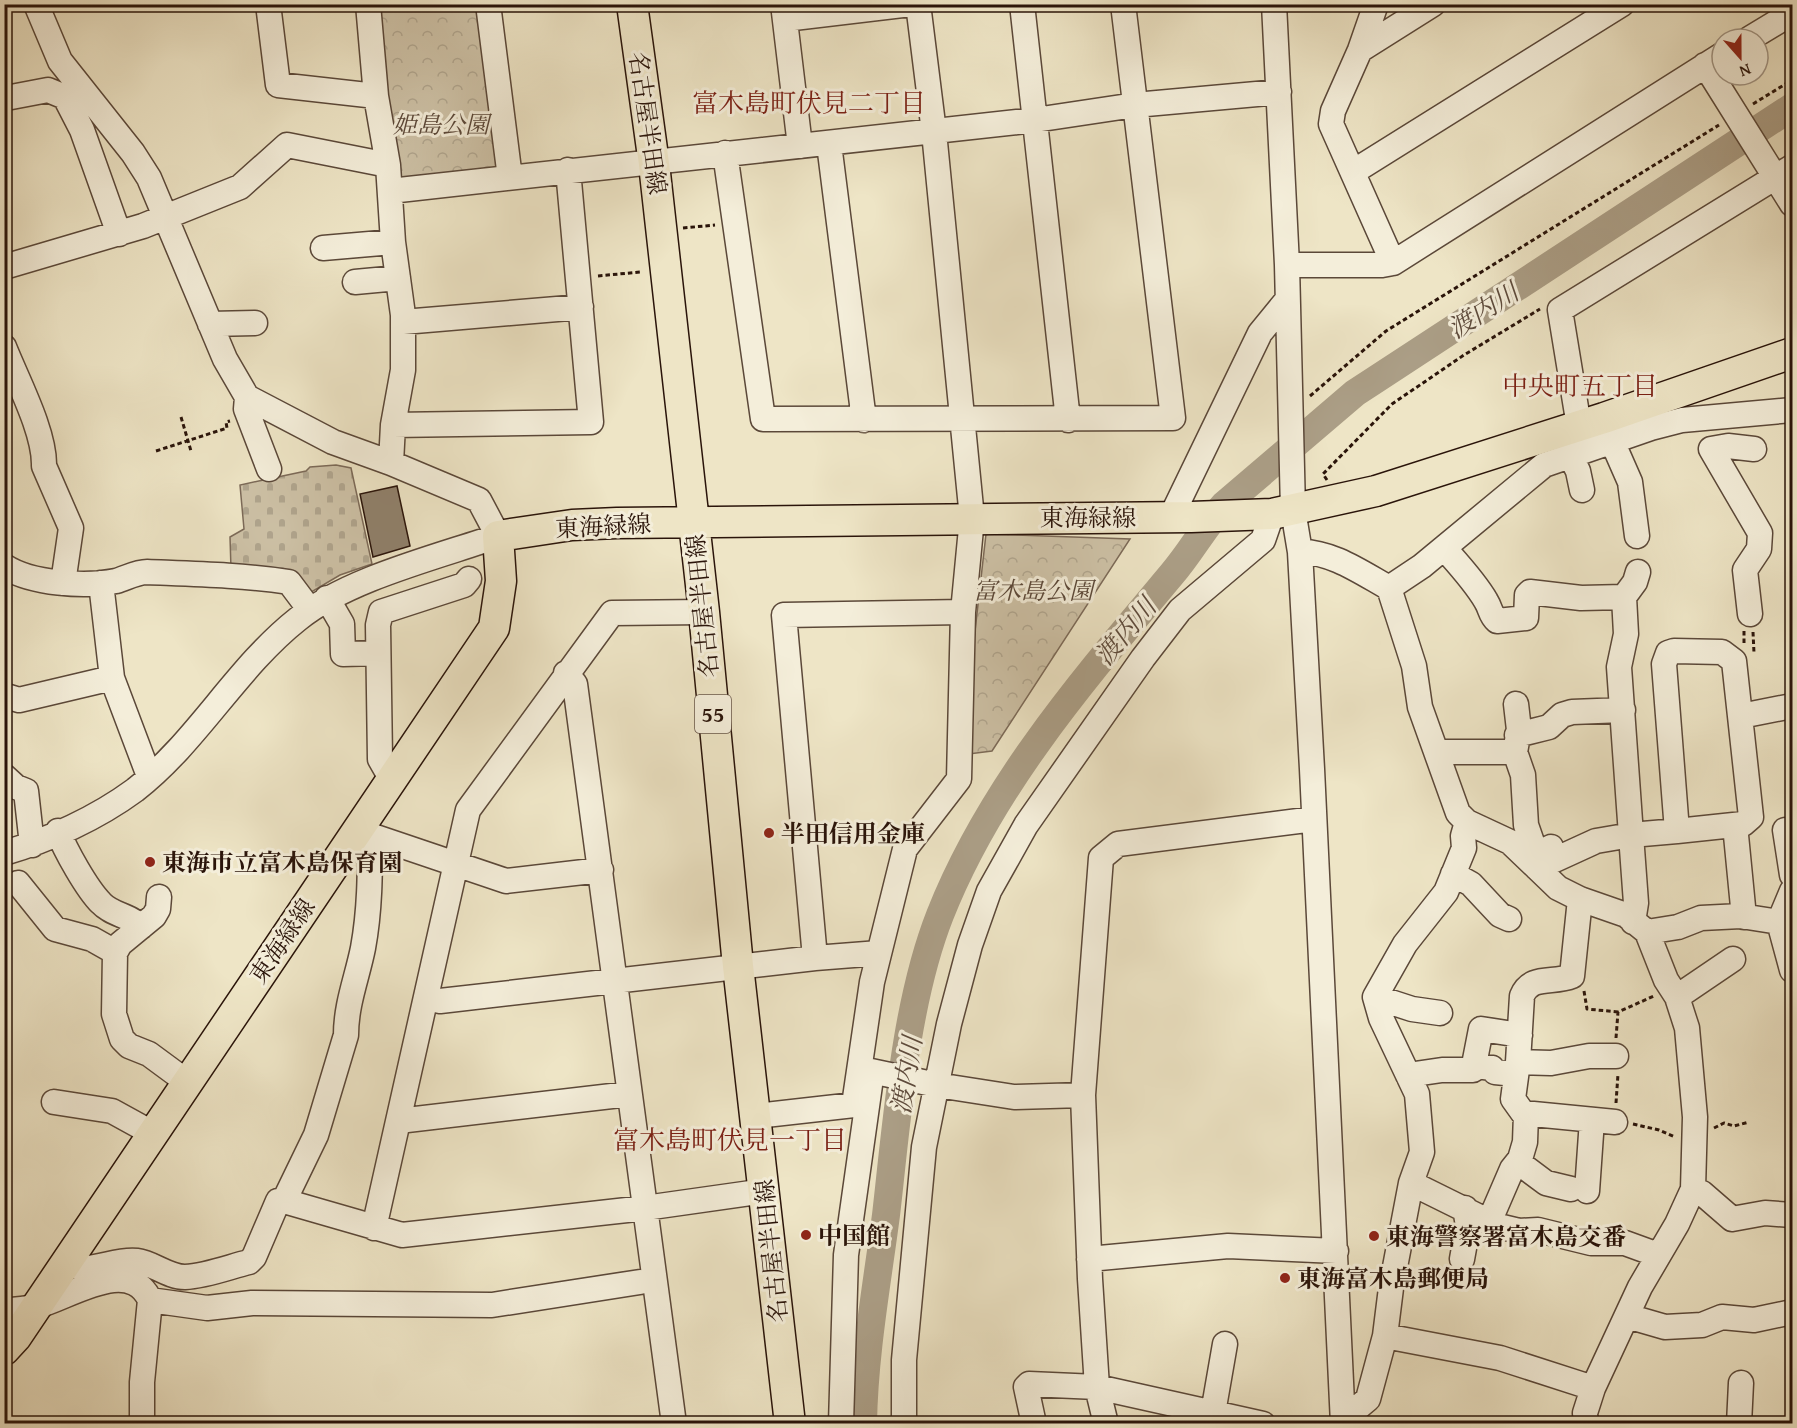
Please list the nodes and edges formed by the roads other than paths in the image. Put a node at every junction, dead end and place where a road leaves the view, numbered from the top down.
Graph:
1 (36, 4) edge
2 (268, 4) edge
3 (368, 4) edge
4 (488, 4) edge
5 (632, 4) edge
6 (911, 4) edge
7 (918, 4) edge
8 (1022, 4) edge
9 (1123, 4) edge
10 (1274, 4) edge
11 (1377, 4) edge
12 (1433, 4) edge
13 (1622, 4) edge
14 (784, 12) edge
15 (1792, 14) edge
16 (1770, 27) edge
17 (1360, 50) junction
18 (1710, 62) edge
19 (1725, 87) edge
20 (1279, 92) junction
21 (73, 93) junction
22 (4, 95) edge
23 (376, 96) junction
24 (1135, 105) junction
25 (1035, 120) junction
26 (934, 132) junction
27 (829, 144) junction
28 (800, 146) junction
29 (725, 153) junction
30 (654, 164) junction
31 (388, 165) junction
32 (509, 170) dead end
33 (1779, 170) edge
34 (568, 171) junction
35 (1353, 172) junction
36 (390, 191) junction
37 (1792, 204) edge
38 (166, 216) junction
39 (119, 234) junction
40 (393, 242) junction
41 (323, 248) dead end
42 (1393, 262) junction
43 (1287, 265) junction
44 (4, 267) edge
45 (398, 278) junction
46 (355, 282) dead end
47 (1287, 300) junction
48 (581, 307) junction
49 (403, 322) junction
50 (255, 323) dead end
51 (210, 324) junction
52 (4, 347) edge
53 (1792, 353) edge
54 (11, 386) edge
55 (248, 406) junction
56 (1792, 410) edge
57 (1697, 418) junction
58 (962, 419) junction
59 (864, 420) junction
60 (1068, 420) junction
61 (393, 425) junction
62 (1579, 426) junction
63 (1612, 441) junction
64 (1711, 449) junction
65 (1754, 449) dead end
66 (1570, 455) junction
67 (391, 463) junction
68 (269, 469) dead end
69 (1582, 490) dead end
70 (1282, 512) junction
71 (1181, 517) junction
72 (972, 518) junction
73 (693, 522) junction
74 (498, 536) junction
75 (1637, 536) dead end
76 (1444, 548) junction
77 (1300, 552) junction
78 (4, 566) edge
79 (1638, 572) dead end
80 (469, 579) dead end
81 (63, 582) junction
82 (101, 583) junction
83 (1389, 588) junction
84 (1624, 597) junction
85 (318, 604) junction
86 (704, 612) junction
87 (963, 612) junction
88 (1750, 615) dead end
89 (378, 653) junction
90 (566, 673) junction
91 (112, 678) junction
92 (6, 696) edge
93 (1516, 704) dead end
94 (1792, 707) edge
95 (1623, 710) junction
96 (1741, 717) junction
97 (1516, 743) junction
98 (1437, 754) junction
99 (4, 776) edge
100 (149, 776) junction
101 (392, 780) junction
102 (1314, 819) junction
103 (1467, 822) junction
104 (1736, 825) junction
105 (1785, 830) dead end
106 (58, 831) junction
107 (365, 831) junction
108 (1677, 831) junction
109 (1631, 835) junction
110 (32, 845) junction
111 (4, 853) edge
112 (1565, 856) junction
113 (456, 865) junction
114 (1538, 868) junction
115 (601, 870) junction
116 (1454, 874) junction
117 (1792, 875) edge
118 (18, 883) dead end
119 (1792, 891) edge
120 (159, 897) dead end
121 (1580, 899) junction
122 (1744, 917) junction
123 (1509, 919) dead end
124 (1779, 922) junction
125 (141, 927) junction
126 (1640, 927) junction
127 (115, 952) junction
128 (879, 953) junction
129 (815, 958) junction
130 (1733, 959) dead end
131 (738, 966) junction
132 (1792, 970) edge
133 (614, 981) junction
134 (872, 982) junction
135 (1672, 988) junction
136 (426, 998) junction
137 (1375, 998) junction
138 (1440, 1013) dead end
139 (1520, 1035) junction
140 (1616, 1056) road end
141 (1476, 1066) junction
142 (1517, 1068) junction
143 (871, 1071) junction
144 (1408, 1075) junction
145 (187, 1082) junction
146 (932, 1084) junction
147 (629, 1094) junction
148 (1083, 1095) junction
149 (54, 1102) dead end
150 (1526, 1114) junction
151 (756, 1116) junction
152 (399, 1118) junction
153 (152, 1133) junction
154 (1518, 1162) junction
155 (1411, 1183) junction
156 (1693, 1189) junction
157 (765, 1191) junction
158 (284, 1201) junction
159 (645, 1208) junction
160 (1465, 1208) junction
161 (1792, 1215) edge
162 (1490, 1220) junction
163 (374, 1228) junction
164 (1336, 1251) junction
165 (1658, 1255) junction
166 (1089, 1259) junction
167 (1462, 1259) dead end
168 (65, 1262) junction
169 (640, 1282) dead end
170 (150, 1300) junction
171 (37, 1306) junction
172 (4, 1310) edge
173 (1792, 1312) edge
174 (1627, 1316) junction
175 (1385, 1336) junction
176 (1225, 1344) dead end
177 (4, 1350) edge
178 (1741, 1383) dead end
179 (1097, 1387) junction
180 (1593, 1388) junction
181 (1213, 1413) junction
182 (1343, 1422) edge
183 (142, 1424) edge
184 (674, 1424) edge
185 (790, 1424) edge
186 (841, 1424) edge
187 (904, 1424) edge
188 (1034, 1424) edge
189 (1106, 1424) edge
190 (1263, 1424) edge
191 (1586, 1424) edge
192 (1739, 1424) edge

1 - 21 street
2 - 23 street
3 - 23 street
4 - 32 street
5 - 30 main road, 名古屋半田線 / 55
6 - 14 street
7 - 26 street
8 - 25 street
9 - 24 street
10 - 20 street
11 - 17 street
12 - 17 street
13 - 35 street
14 - 28 street
15 - 16 street
17 - 35 street
18 - 42 street
19 - 33 street
20 - 24 street
20 - 43 street
21 - 22 street
21 - 38 street
21 - 39 street
23 - 31 street
24 - 25 street
24 - 60 street
25 - 26 street
25 - 60 street
26 - 27 street
26 - 58 street
27 - 28 street
27 - 59 street
28 - 29 street
29 - 30 street
29 - 59 street
30 - 34 street
30 - 73 main road, 名古屋半田線 / 55
31 - 36 street
31 - 38 street
33 - 37 street
33 - 62 street
34 - 36 street
34 - 48 street
35 - 42 street
36 - 40 street
38 - 39 street
38 - 51 street
39 - 44 street
40 - 41 street
40 - 45 street
42 - 43 street
43 - 47 street
45 - 46 street
45 - 49 street
47 - 70 street
47 - 71 street
48 - 49 street
48 - 61 street
49 - 61 street
50 - 51 street
51 - 55 street
52 - 54 street
53 - 62 main road, 東海緑線
54 - 81 street
55 - 67 street
55 - 68 street
56 - 57 street
57 - 63 street
57 - 64 street
58 - 59 street
58 - 60 street
58 - 72 street
61 - 67 street
62 - 70 main road, 東海緑線
63 - 66 street
63 - 75 street
64 - 65 street
64 - 88 street
66 - 69 street
66 - 76 street
67 - 74 street
70 - 71 main road, 東海緑線
70 - 77 street
70 - 146 street
71 - 72 main road, 東海緑線
72 - 73 main road, 東海緑線
72 - 87 street
73 - 74 main road, 東海緑線
73 - 86 main road, 名古屋半田線 / 55
74 - 85 street
74 - 101 main road, 東海緑線
76 - 83 street
76 - 84 street
77 - 83 street
77 - 102 street
78 - 81 street
79 - 84 street
80 - 89 street
81 - 82 street
82 - 85 street
82 - 91 street
83 - 98 street
84 - 95 street
85 - 89 street
85 - 100 street
86 - 90 street
86 - 131 main road, 名古屋半田線 / 55
87 - 128 street
87 - 129 street
89 - 101 street
90 - 113 street
90 - 115 street
91 - 92 street
91 - 100 street
93 - 97 street
94 - 96 street
95 - 97 street
95 - 109 street
96 - 104 street
96 - 108 street
97 - 98 street
97 - 112 street
98 - 103 street
99 - 110 street
100 - 106 street
101 - 107 main road, 東海緑線
102 - 148 street
102 - 164 street
103 - 114 street
103 - 116 street
104 - 108 street
104 - 122 street
105 - 117 street
106 - 110 street
106 - 125 street
107 - 113 street
107 - 145 main road, 東海緑線
107 - 158 street
108 - 109 street
109 - 112 street
109 - 126 street
110 - 111 street
112 - 114 street
113 - 115 street
113 - 136 street
114 - 121 street
115 - 133 street
116 - 123 street
116 - 137 street
118 - 127 street
119 - 124 street
120 - 125 street
121 - 126 street
121 - 139 street
122 - 124 street
122 - 126 street
124 - 132 street
125 - 127 street
126 - 135 street
127 - 145 street
128 - 129 street
128 - 134 street
129 - 131 street
130 - 135 street
131 - 133 street
131 - 151 main road, 名古屋半田線 / 55
133 - 136 street
133 - 147 street
134 - 143 street
134 - 151 street
135 - 156 street
136 - 152 street
137 - 138 street
137 - 144 street
139 - 141 street
139 - 142 street
140 - 142 street
141 - 142 street
141 - 144 street
142 - 150 street
143 - 146 street
143 - 186 street
144 - 155 street
145 - 153 main road, 東海緑線
146 - 148 street
146 - 187 street
147 - 152 street
147 - 159 street
148 - 166 street
149 - 153 street
150 - 154 street
150 - 154 street
151 - 157 main road, 名古屋半田線 / 55
152 - 163 street
153 - 168 main road, 東海緑線
154 - 162 street
155 - 160 street
155 - 175 street
156 - 161 street
156 - 165 street
157 - 159 street
157 - 185 main road, 名古屋半田線 / 55
158 - 163 street
158 - 168 street
159 - 163 street
159 - 184 street
160 - 162 street
160 - 167 street
162 - 165 street
164 - 166 street
164 - 182 street
165 - 174 street
166 - 179 street
168 - 171 main road, 東海緑線
169 - 170 street
170 - 171 street
170 - 183 street
171 - 172 street
171 - 177 main road, 東海緑線
173 - 174 street
174 - 180 street
175 - 180 street
175 - 182 street
176 - 181 street
178 - 192 street
179 - 181 street
179 - 188 street
179 - 189 street
180 - 191 street
181 - 190 street

